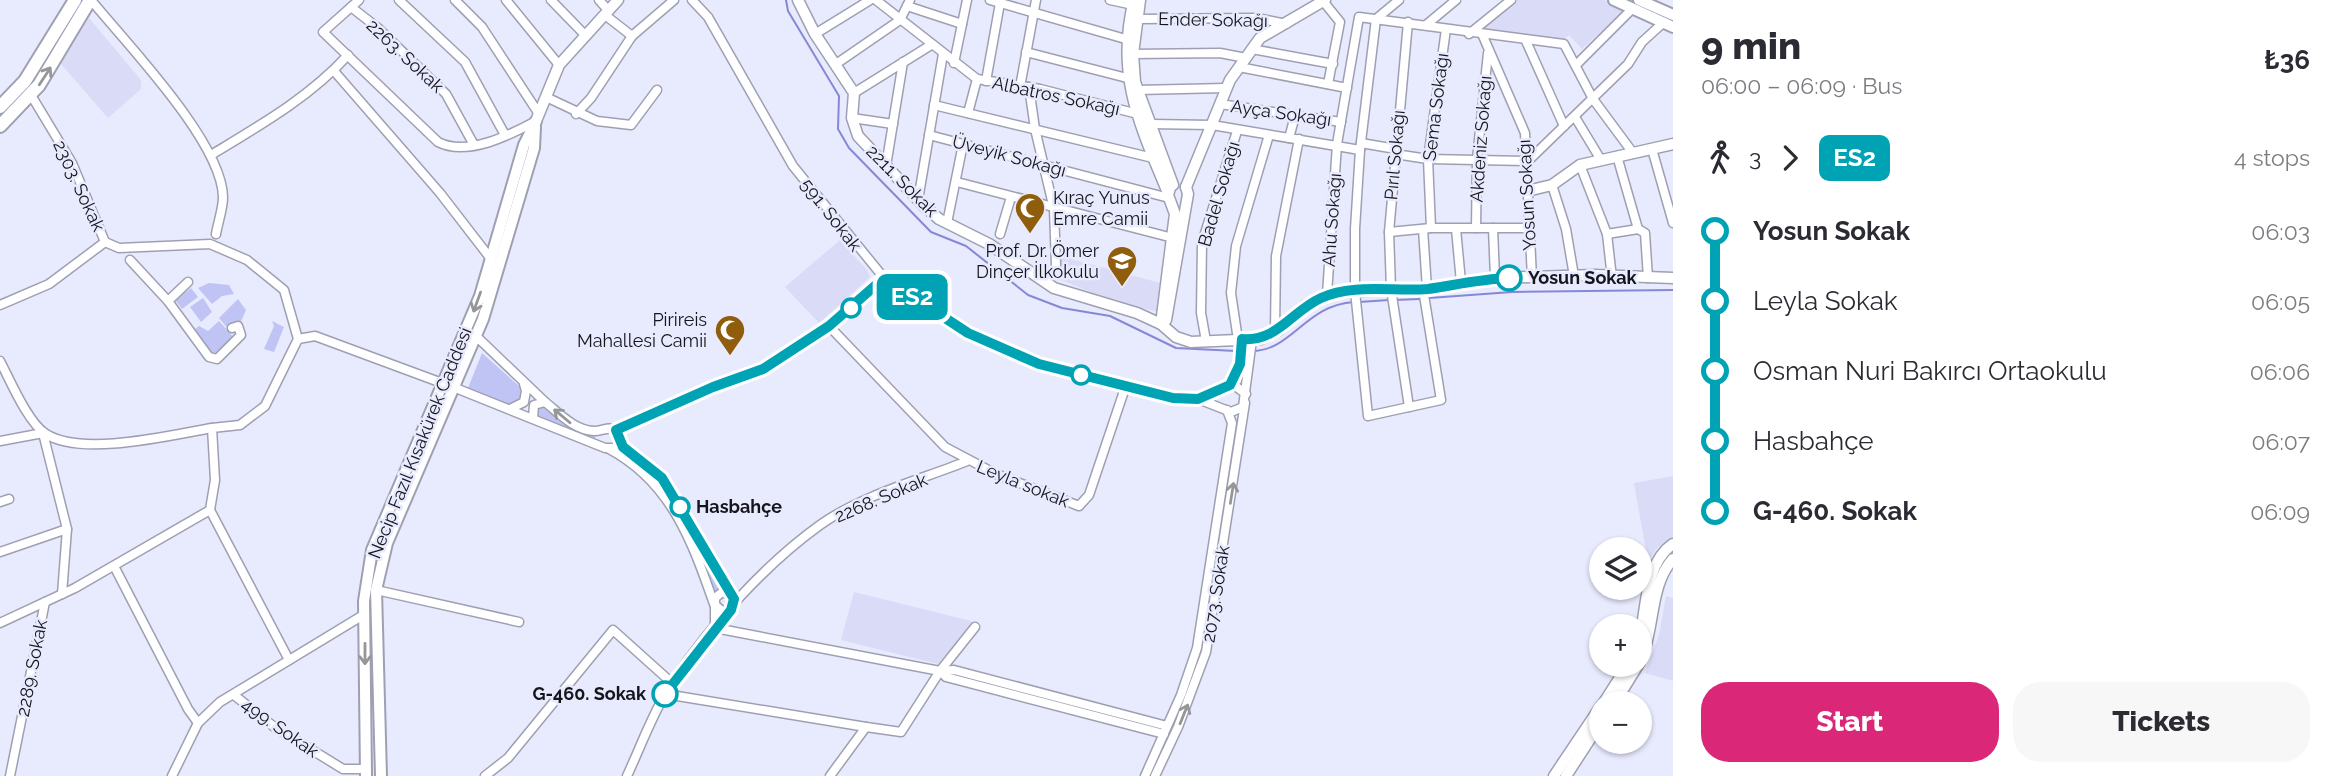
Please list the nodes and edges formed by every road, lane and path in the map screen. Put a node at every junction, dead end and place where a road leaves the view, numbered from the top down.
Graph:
1 (75, 0) edge
2 (90, 0) edge
3 (359, 0) edge
4 (399, 0) edge
5 (455, 0) edge
6 (506, 0) edge
7 (551, 0) edge
8 (599, 0) edge
9 (618, 0) edge
10 (674, 0) edge
11 (692, 0) edge
12 (873, 0) edge
13 (967, 0) edge
14 (990, 0) edge
15 (1036, 0) edge
16 (1110, 0) edge
17 (1399, 0) edge
18 (1456, 0) edge
19 (1511, 0) edge
20 (1614, 0) edge
21 (801, 1) edge
22 (1321, 1) edge
23 (1136, 2) edge
24 (908, 3) edge
25 (1000, 3) junction
26 (1636, 4) edge
27 (351, 7) junction
28 (607, 13) junction
29 (1034, 14) junction
30 (1139, 19) junction
31 (1376, 19) junction
32 (901, 20) junction
33 (1670, 21) edge
34 (1408, 22) junction
35 (962, 24) junction
36 (1286, 24) junction
37 (1426, 25) junction
38 (1446, 29) junction
39 (815, 34) junction
40 (1469, 34) junction
41 (586, 36) junction
42 (632, 36) junction
43 (1483, 36) junction
44 (1129, 40) junction
45 (1526, 41) junction
46 (931, 45) junction
47 (1488, 51) junction
48 (1027, 52) junction
49 (1249, 53) junction
50 (943, 54) junction
51 (1133, 54) junction
52 (348, 55) junction
53 (904, 62) junction
54 (954, 63) junction
55 (836, 64) junction
56 (1333, 64) junction
57 (559, 65) junction
58 (1576, 65) junction
59 (1239, 67) junction
60 (334, 71) junction
61 (1127, 78) junction
62 (981, 80) junction
63 (1328, 84) junction
64 (1024, 87) junction
65 (1226, 88) junction
66 (1347, 88) junction
67 (657, 90) dead end
68 (1138, 90) junction
69 (854, 93) junction
70 (31, 95) junction
71 (546, 97) junction
72 (1593, 99) junction
73 (1220, 104) junction
74 (934, 105) junction
75 (0, 107) edge
76 (968, 113) junction
77 (576, 114) junction
78 (1138, 114) junction
79 (1295, 116) junction
80 (1575, 117) junction
81 (537, 118) junction
82 (852, 118) junction
83 (1341, 122) junction
84 (893, 124) junction
85 (1151, 124) junction
86 (1212, 125) junction
87 (0, 126) edge
88 (1564, 126) junction
89 (1035, 130) junction
90 (1237, 131) junction
91 (505, 135) junction
92 (929, 135) junction
93 (1269, 135) junction
94 (1289, 138) junction
95 (1299, 139) junction
96 (963, 144) junction
97 (1338, 144) junction
98 (1673, 144) edge
99 (474, 145) junction
100 (1361, 147) junction
101 (1651, 149) junction
102 (1395, 151) junction
103 (1633, 153) junction
104 (211, 155) junction
105 (1617, 156) junction
106 (1153, 158) junction
107 (1428, 159) junction
108 (1477, 159) junction
109 (1601, 160) junction
110 (1528, 161) junction
111 (1046, 165) junction
112 (1580, 165) junction
113 (886, 166) junction
114 (957, 182) junction
115 (1552, 185) junction
116 (1186, 187) junction
117 (1527, 191) junction
118 (1170, 194) junction
119 (1011, 197) junction
120 (918, 200) junction
121 (1185, 202) junction
122 (1054, 209) junction
123 (947, 223) junction
124 (1673, 223) edge
125 (1476, 228) junction
126 (1493, 228) junction
127 (1528, 228) junction
128 (1427, 229) junction
129 (1456, 229) junction
130 (1638, 229) junction
131 (1389, 232) junction
132 (216, 234) dead end
133 (1000, 234) dead end
134 (1606, 234) junction
135 (1173, 238) junction
136 (105, 242) junction
137 (491, 259) junction
138 (130, 260) dead end
139 (1056, 265) dead end
140 (1574, 276) junction
141 (884, 278) junction
142 (1495, 278) junction
143 (1532, 278) junction
144 (1612, 278) junction
145 (1648, 278) junction
146 (1673, 278) edge
147 (188, 282) dead end
148 (1461, 282) junction
149 (1424, 290) junction
150 (1392, 291) junction
151 (1355, 293) junction
152 (1327, 295) junction
153 (167, 301) junction
154 (0, 305) edge
155 (1160, 324) junction
156 (829, 326) junction
157 (232, 328) dead end
158 (1275, 332) junction
159 (476, 336) junction
160 (298, 339) junction
161 (1206, 341) junction
162 (1245, 341) junction
163 (0, 361) edge
164 (521, 379) junction
165 (447, 385) junction
166 (1125, 387) junction
167 (1226, 388) junction
168 (1198, 399) junction
169 (1246, 399) junction
170 (545, 402) junction
171 (1409, 407) junction
172 (510, 409) junction
173 (1225, 409) junction
174 (533, 418) junction
175 (212, 428) junction
176 (607, 428) junction
177 (616, 430) junction
178 (43, 433) junction
179 (0, 441) edge
180 (620, 441) junction
181 (607, 449) junction
182 (967, 461) junction
183 (210, 510) junction
184 (67, 529) junction
185 (1673, 544) edge
186 (0, 552) edge
187 (1673, 559) edge
188 (114, 566) junction
189 (1654, 588) junction
190 (376, 590) junction
191 (747, 592) junction
192 (62, 594) junction
193 (731, 594) junction
194 (45, 602) junction
195 (714, 604) junction
196 (731, 610) junction
197 (370, 611) junction
198 (1646, 614) edge
199 (1651, 614) edge
200 (519, 622) dead end
201 (0, 623) edge
202 (975, 627) dead end
203 (715, 628) junction
204 (289, 660) junction
205 (940, 671) junction
206 (672, 683) junction
207 (665, 694) junction
208 (233, 695) junction
209 (198, 723) junction
210 (1589, 724) edge
211 (866, 727) junction
212 (1166, 730) junction
213 (1589, 741) edge
214 (366, 772) edge
215 (10, 776) edge
216 (172, 776) edge
217 (381, 776) edge
218 (485, 776) edge
219 (627, 776) edge
220 (830, 776) edge
221 (1145, 776) edge
222 (1155, 776) edge
223 (1554, 776) edge
224 (1566, 776) edge

1 - 75 main road
70 -> 2 main road
2 - 104 street
3 - 27 street
4 - 91 street
5 - 81 street
6 - 57 street
7 - 41 street
8 - 28 street
9 - 28 street, Necip Fazıl Kısakürek Caddesi
10 - 42 street
11 - 141 street, 591. Sokak
12 - 32 street, Albatros Sokağı
12 - 39 street
13 - 35 street
14 - 25 street
15 - 29 street
16 - 23 street
17 - 31 street
18 - 37 street
19 - 40 street
20 - 26 main road
21 - 39 street
22 - 36 street
22 - 56 street
23 - 30 street
23 - 44 street
24 - 32 street
24 - 35 street
25 - 29 street
25 - 62 street
26 - 33 main road
26 - 58 street
27 - 52 street
27 - 99 street, 2263. Sokak
28 - 41 street, Necip Fazıl Kısakürek Caddesi
28 - 42 street
29 - 44 street
29 - 48 street
30 - 36 street, Ender Sokağı
30 - 51 street
31 - 34 street
31 - 66 street, Ahu Sokağı
31 - 100 street
32 - 46 street, Albatros Sokağı
32 - 55 street
33 - 72 street
34 - 37 street
34 - 102 street, Pırıl Sokağı
35 - 54 street
36 - 49 street
37 - 38 street
38 - 40 street
38 - 107 street, Sema Sokağı
39 - 55 street
40 - 43 street
41 - 57 street, Necip Fazıl Kısakürek Caddesi
42 - 77 street
43 - 45 street
43 - 47 street, Yosun Sokağı
44 - 61 street
45 - 58 street
45 - 88 street
46 - 50 street, Albatros Sokağı
46 - 53 street
47 - 108 street, Akdeniz Sokağı
47 - 110 street, Yosun Sokağı
48 - 61 street
48 - 64 street
49 - 51 street
49 - 56 street
49 - 59 street
50 - 54 street, Albatros Sokağı
50 - 74 street
51 - 68 street
52 - 60 street
52 - 99 street
53 - 69 street
53 - 84 street
54 - 62 street, Albatros Sokağı
55 - 69 street
56 - 63 street
57 - 71 street, Necip Fazıl Kısakürek Caddesi
58 - 72 street
59 - 63 street
59 - 65 street
60 - 104 street
60 - 137 street
61 - 78 street
62 - 64 street, Albatros Sokağı
62 - 76 street
63 - 66 street
64 - 78 street, Albatros Sokağı
64 - 89 street
65 - 68 street
65 - 73 street
66 - 83 street, Ahu Sokağı
67 - 77 street
68 - 85 street
69 - 82 street
70 - 87 main road
70 - 136 street, 2303. Sokak
71 - 77 street
71 - 81 street, Necip Fazıl Kısakürek Caddesi
72 - 80 street
72 - 103 street
73 - 79 street, Ayça Sokağı
73 - 86 street
74 - 76 street
74 - 92 street
76 - 89 street
78 - 106 street
79 - 83 street, Ayça Sokağı
79 - 94 street
80 - 88 street
80 - 109 street
81 - 91 street
81 - 137 main road, Necip Fazıl Kısakürek Caddesi
81 - 159 main road, Necip Fazıl Kısakürek Caddesi
82 - 84 street
82 - 113 street, 2211. Sokak
83 - 97 street, Ahu Sokağı
84 - 113 street
85 - 86 street
85 - 118 street
86 - 90 street
86 - 116 street
88 - 110 street
89 - 106 street
89 - 111 street
90 - 93 street
90 - 161 street, Badel Sokağı
91 - 99 street
92 - 96 street, Üveyik Sokağı
92 - 120 street
93 - 94 street
93 - 162 street
94 - 95 street
95 - 97 street
95 - 158 street
96 - 111 street, Üveyik Sokağı
96 - 114 street
97 - 100 street
97 - 152 street, Ahu Sokağı
98 - 101 street
100 - 102 street
100 - 151 street
101 - 103 street
101 - 124 street
102 - 107 street
102 - 131 street, Pırıl Sokağı
103 - 105 street
104 - 132 street
105 - 109 street
105 - 130 street
106 - 118 street
107 - 108 street
107 - 128 street, Sema Sokağı
108 - 110 street
108 - 125 street, Akdeniz Sokağı
109 - 112 street
110 - 117 street, Yosun Sokağı
111 - 118 street, Üveyik Sokağı
111 - 122 street
112 - 115 street
112 - 134 street
113 - 120 street, 2211. Sokak
114 - 119 street
114 - 123 street
115 - 117 street
115 - 140 street
116 - 118 street
116 - 121 street
117 - 127 street, Yosun Sokağı
118 - 121 street
118 - 135 street
119 - 122 street
119 - 133 street
120 - 123 street, 2211. Sokak
121 - 155 street
122 - 135 street
122 - 139 street
123 - 155 street, 2211. Sokak
125 - 126 street
125 - 129 street
126 - 127 street
126 - 142 street
127 - 143 street, Yosun Sokağı
128 - 129 street
128 - 131 street
128 - 149 street, Sema Sokağı
129 - 148 street
130 - 134 street
130 - 145 street
131 - 150 street, Pırıl Sokağı
134 - 144 street
135 - 155 street
136 - 154 street
136 - 160 street
137 -> 165 main road, Necip Fazıl Kısakürek Caddesi
138 - 153 street
140 - 143 street
140 - 144 street
141 - 156 street
141 - 166 street, 591. Sokak
142 - 143 street
142 - 148 street
144 - 145 street
145 - 146 street
147 - 153 street
148 - 149 street
149 - 150 street
149 - 171 street, Sema Sokağı
150 - 151 street
150 - 171 street, Pırıl Sokağı
151 - 152 street
151 - 171 street
152 - 158 street
153 - 157 street
155 - 161 street, 2211. Sokak
156 - 177 street
156 - 182 street, Leyla sokak
158 - 162 street, 2211. Sokak
159 - 164 street
159 - 165 main road, Necip Fazıl Kısakürek Caddesi
160 - 165 street
160 - 175 street
161 - 162 street, 2211. Sokak
162 - 167 street
162 - 169 street, 2073. Sokak
163 - 178 street
164 - 170 street
164 - 172 street
165 - 172 street
165 - 190 main road, Necip Fazıl Kısakürek Caddesi
165 - 197 main road, Necip Fazıl Kısakürek Caddesi
166 - 168 street, 591. Sokak
166 - 182 street, Leyla sokak
167 - 168 street
167 - 169 street
167 - 173 street
168 - 173 street
169 - 173 street
222 -> 169 street, 2073. Sokak
170 - 174 street
176 -> 170 street
172 - 174 street
173 - 212 street, 2073. Sokak
174 - 181 street
175 - 178 street
175 - 183 street
176 - 177 street
176 - 181 street
177 - 180 street
178 - 179 street
178 - 184 street
180 - 181 street
180 - 193 street
181 - 195 street
182 - 191 street, 2268. Sokak
183 - 188 street
183 - 204 street
184 - 186 street
184 - 192 street
185 - 189 street
187 - 189 street
188 - 192 street
188 - 209 street
189 - 198 street
189 - 199 street
190 - 197 main road, Necip Fazıl Kısakürek Caddesi
190 - 200 street
191 - 193 street
191 - 196 street, 2268. Sokak
192 - 194 street
193 - 195 street
193 - 196 street
194 - 201 street
194 - 215 street, 2289. Sokak
195 - 196 street
195 - 203 street
196 - 203 street, 2268. Sokak
197 - 204 street
197 -> 214 main road, Necip Fazıl Kısakürek Caddesi
197 - 217 main road, Necip Fazıl Kısakürek Caddesi
202 - 205 street
203 - 205 street
203 - 206 street, 2268. Sokak
204 - 208 street
205 - 211 street
205 - 212 street
206 - 207 street, 2268. Sokak
206 - 218 street
207 - 211 street
207 - 219 street, 2268. Sokak
208 - 209 street
208 - 214 street, 499. Sokak
209 - 216 street
210 - 223 street
211 - 220 street
212 - 221 street, 2073. Sokak
213 - 224 street

